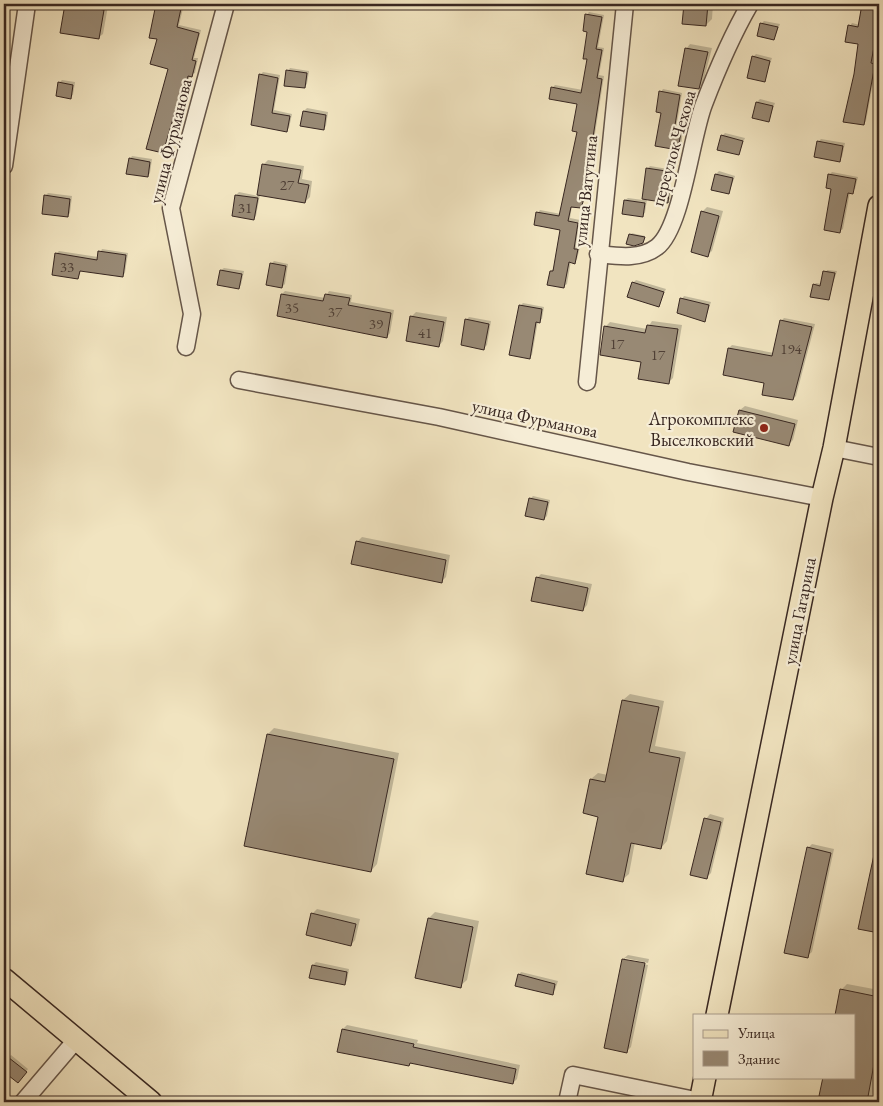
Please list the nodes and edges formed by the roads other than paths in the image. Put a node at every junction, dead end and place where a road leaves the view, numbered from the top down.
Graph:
1 (27, 4) edge
2 (226, 4) edge
3 (625, 4) edge
4 (750, 4) edge
5 (4, 166) edge
6 (879, 206) edge
7 (598, 254) junction
8 (186, 347) dead end
9 (239, 380) dead end
10 (587, 382) dead end
11 (834, 448) junction
12 (879, 456) edge
13 (822, 498) junction
14 (4, 979) edge
15 (717, 1014) edge
16 (76, 1040) junction
17 (705, 1078) edge
18 (23, 1102) edge
19 (151, 1102) edge
20 (567, 1102) edge
21 (700, 1102) edge

1 - 5 street
2 - 8 street, улица Фурманова
3 - 7 street, улица Ватутина
4 - 7 street, переулок Чехова
6 - 11 main road, улица Гагарина
7 - 10 street, улица Ватутина
9 - 13 street, улица Фурманова
11 - 12 street
11 - 13 main road, улица Гагарина
13 - 15 main road, улица Гагарина
14 - 16 main road
16 - 18 street
16 - 19 main road
17 - 21 main road
20 - 21 street

